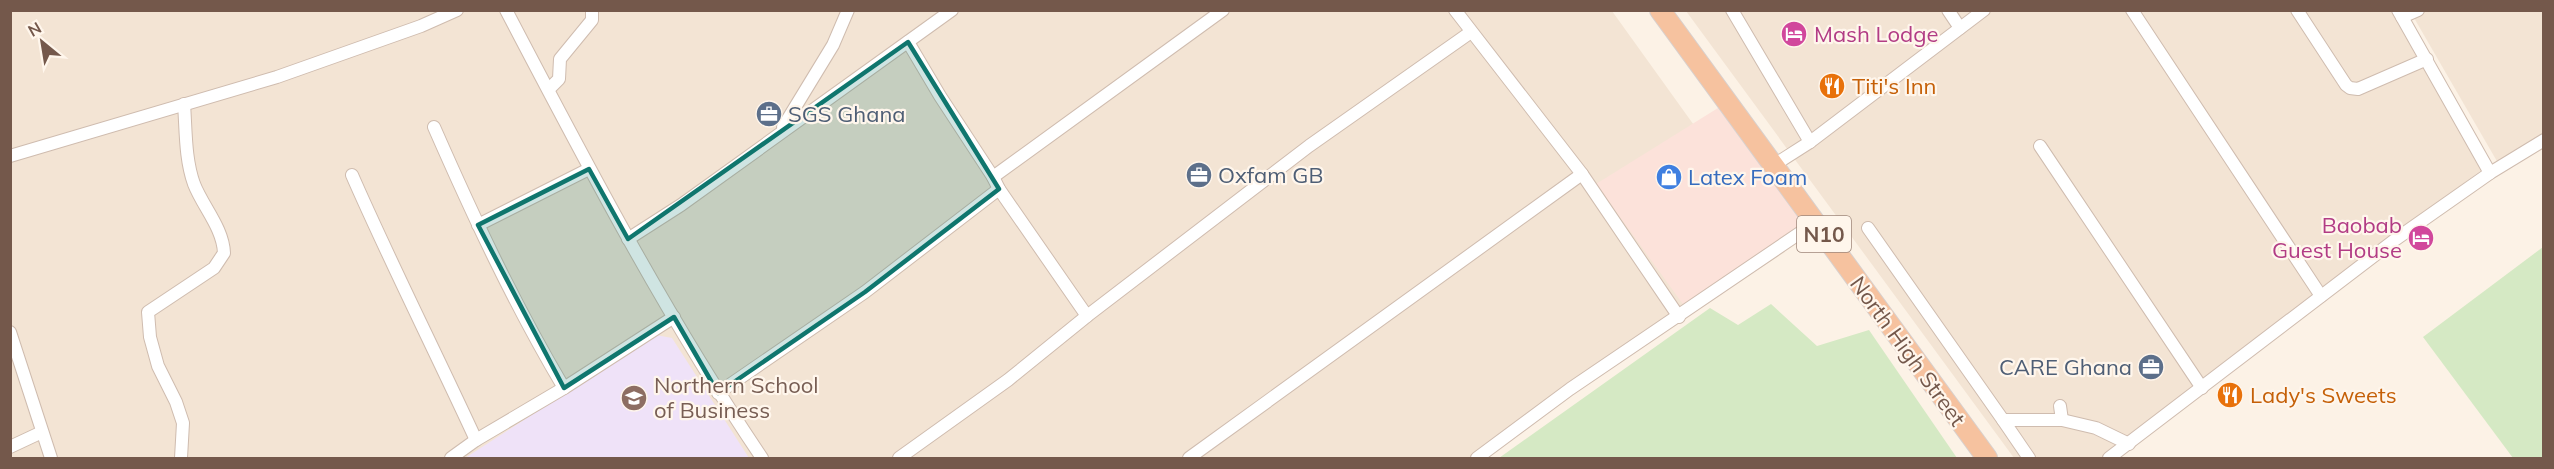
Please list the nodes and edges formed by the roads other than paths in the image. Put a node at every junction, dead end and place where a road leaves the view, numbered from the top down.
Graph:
1 (457, 10) edge
2 (506, 10) edge
3 (592, 10) edge
4 (848, 10) edge
5 (952, 10) edge
6 (1223, 10) edge
7 (1455, 10) edge
8 (1660, 10) edge
9 (1732, 10) edge
10 (1948, 10) edge
11 (1984, 10) edge
12 (2132, 10) edge
13 (2297, 10) edge
14 (2418, 10) edge
15 (2400, 14) edge
16 (1960, 28) junction
17 (1471, 32) junction
18 (908, 42) junction
19 (2427, 60) junction
20 (549, 89) junction
21 (184, 104) junction
22 (434, 127) dead end
23 (780, 132) junction
24 (2544, 140) edge
25 (1810, 142) junction
26 (2040, 147) dead end
27 (10, 156) edge
28 (1774, 165) junction
29 (590, 170) junction
30 (2490, 173) junction
31 (1582, 174) junction
32 (352, 175) dead end
33 (993, 177) junction
34 (999, 189) junction
35 (1816, 222) junction
36 (478, 225) junction
37 (1868, 228) dead end
38 (628, 239) junction
39 (2321, 296) junction
40 (1087, 316) junction
41 (674, 317) junction
42 (1679, 317) junction
43 (10, 332) edge
44 (564, 388) junction
45 (2202, 388) junction
46 (718, 393) junction
47 (2060, 406) dead end
48 (2004, 420) junction
49 (2062, 420) junction
50 (42, 432) junction
51 (476, 440) junction
52 (2129, 444) junction
53 (10, 447) edge
54 (51, 459) edge
55 (181, 459) edge
56 (451, 459) edge
57 (762, 459) edge
58 (899, 459) edge
59 (1189, 459) edge
60 (1477, 459) edge
61 (1987, 459) edge
62 (2029, 459) edge
63 (2109, 459) edge

1 - 21 street
2 - 20 street
3 - 20 street
4 - 23 street
5 - 18 street
6 - 33 street
7 - 17 street
8 - 28 highway, North High Street / N10
9 - 25 street
10 - 16 street
11 - 16 street
12 - 39 street
13 - 19 street
14 - 15 street
15 - 19 street
16 - 25 street
17 - 31 street
17 - 40 street
18 - 23 street
18 - 33 street
19 - 30 street
20 - 29 street
21 - 27 street
21 - 55 street
22 - 36 street
23 - 38 street
24 - 30 street
25 - 28 street
26 - 45 street
28 - 35 highway, North High Street / N10
29 - 36 street
29 - 38 street
30 - 39 street
31 - 42 street
31 - 59 street
32 - 51 street
33 - 34 street
34 - 40 street
34 - 46 street
35 - 42 street
35 - 61 highway, North High Street / N10
36 - 44 street
37 - 48 street
38 - 41 street
39 - 45 street
40 - 58 street
41 - 44 street
41 - 46 street
42 - 60 street
43 - 50 street
44 - 51 street
45 - 52 street
46 - 57 street
47 - 49 street
48 - 49 street
48 - 62 street
49 - 52 street
50 - 53 street
50 - 54 street
51 - 56 street
52 - 63 street

